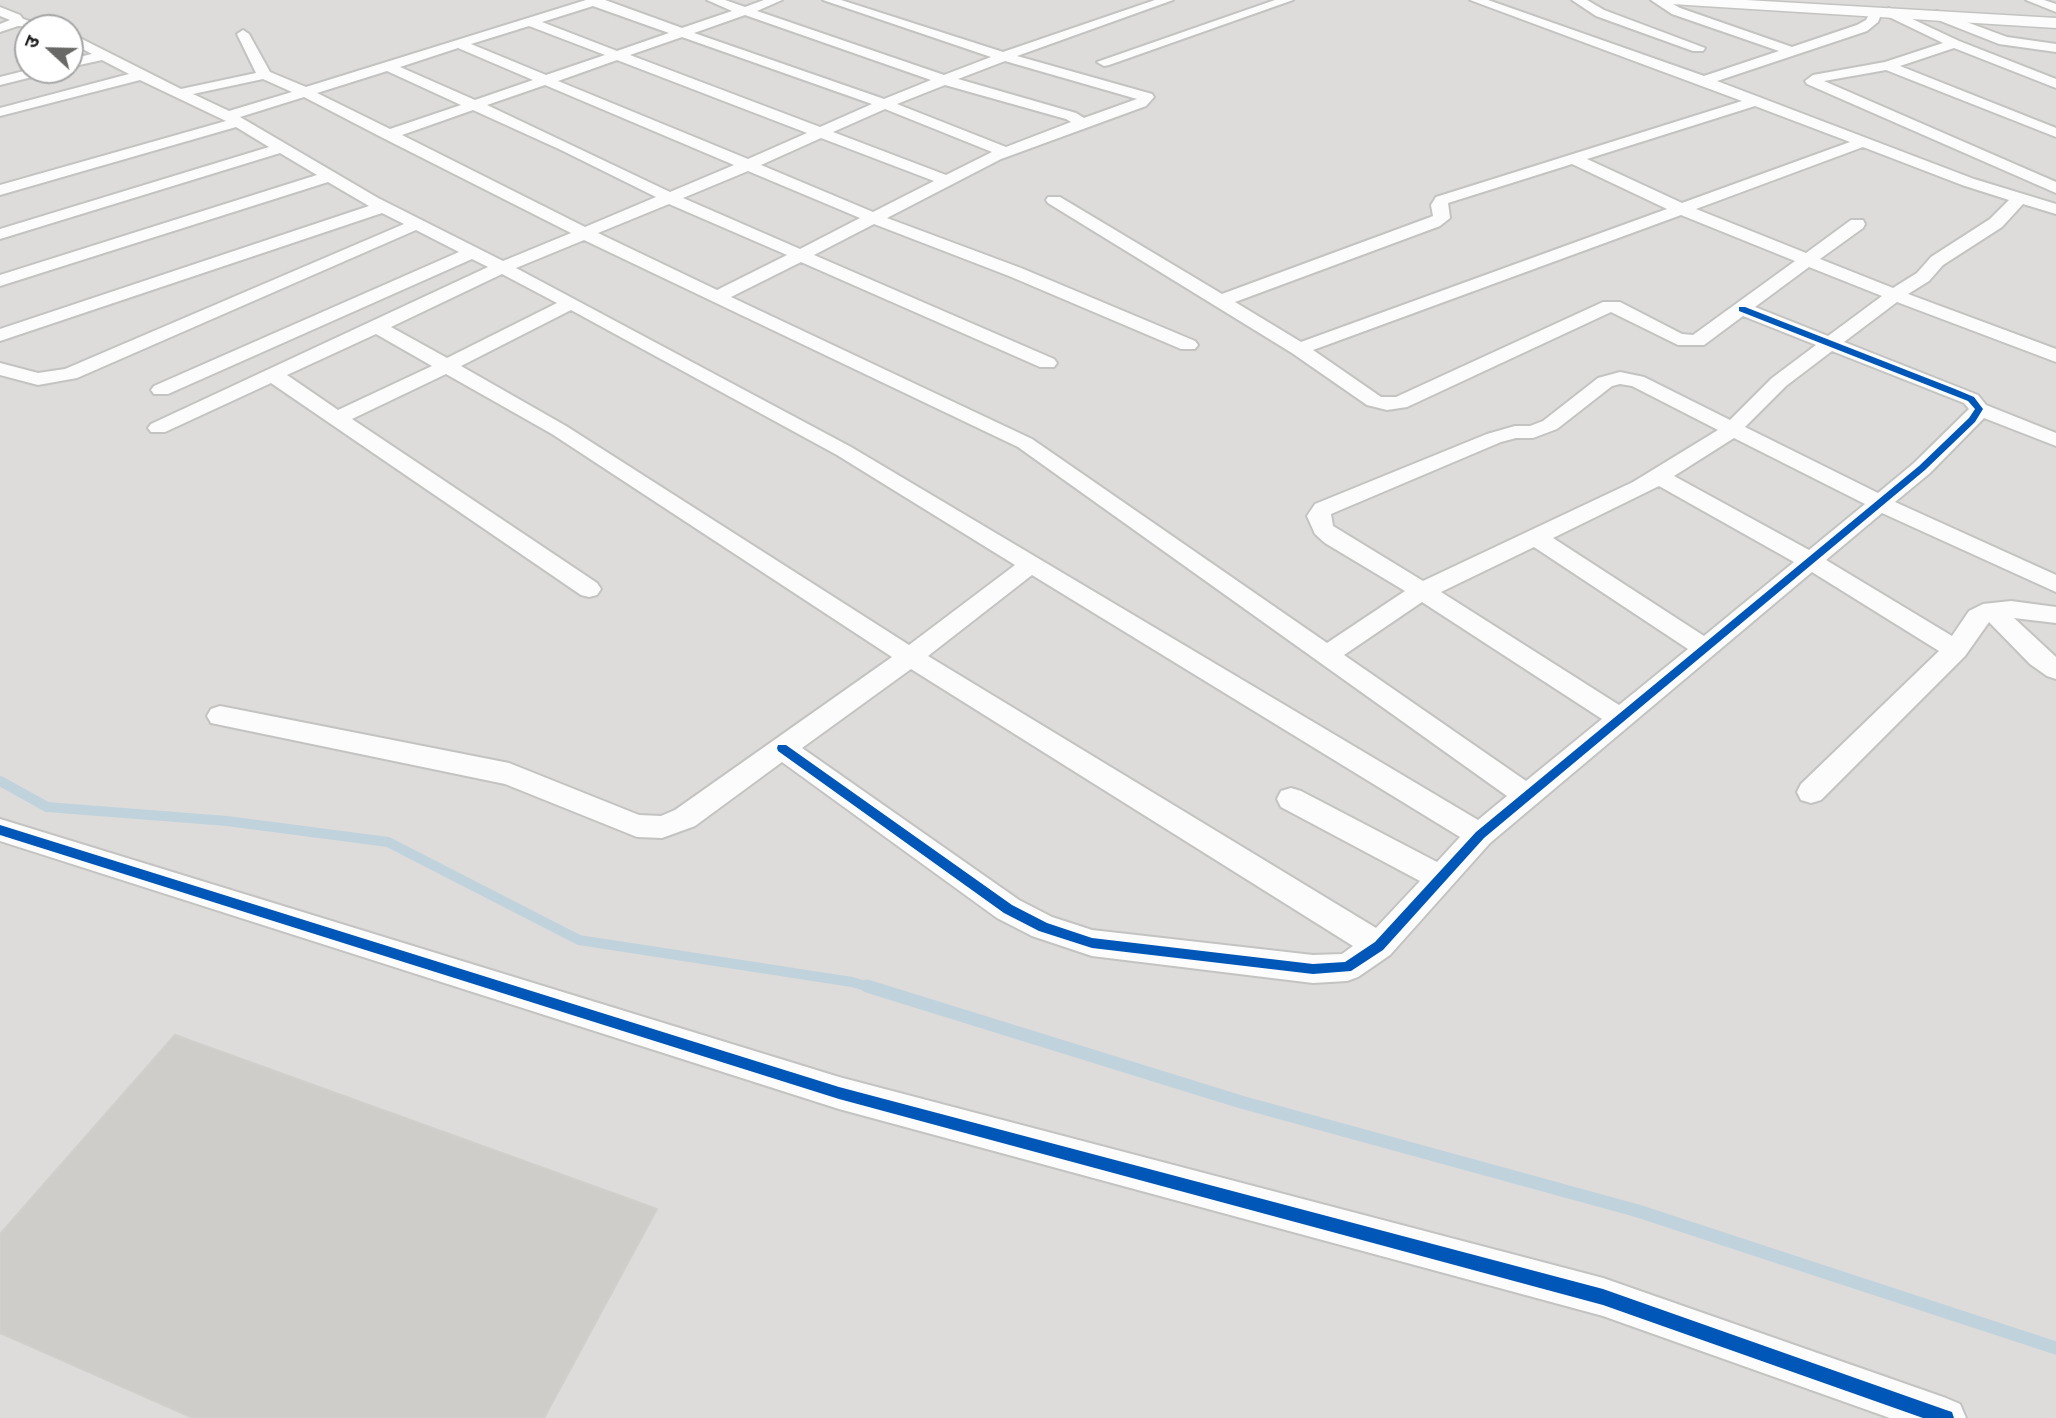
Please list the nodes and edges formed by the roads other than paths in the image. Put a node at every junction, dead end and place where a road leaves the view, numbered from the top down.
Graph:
1 (713, 0) edge
2 (776, 0) edge
3 (829, 0) edge
4 (1167, 0) edge
5 (1287, 0) edge
6 (1476, 0) edge
7 (1578, 0) edge
8 (1657, 0) edge
9 (1671, 0) edge
10 (2032, 0) edge
11 (596, 1) edge
12 (2056, 8) edge
13 (745, 11) junction
14 (1882, 12) junction
15 (1937, 15) junction
16 (530, 22) junction
17 (2056, 23) edge
18 (684, 33) junction
19 (243, 34) dead end
20 (84, 44) edge
21 (459, 44) junction
22 (1954, 44) junction
23 (1698, 48) dead end
24 (2056, 48) edge
25 (1791, 51) junction
26 (104, 55) junction
27 (617, 55) junction
28 (1002, 56) junction
29 (84, 60) edge
30 (1104, 62) dead end
31 (388, 66) junction
32 (1887, 66) junction
33 (141, 75) junction
34 (264, 75) junction
35 (544, 79) junction
36 (944, 80) junction
37 (1703, 81) junction
38 (2056, 84) edge
39 (305, 92) junction
40 (180, 93) junction
41 (1756, 101) junction
42 (884, 104) junction
43 (474, 105) junction
44 (0, 113) edge
45 (233, 119) junction
46 (1082, 123) junction
47 (819, 132) junction
48 (2056, 133) edge
49 (388, 135) junction
50 (1864, 142) junction
51 (281, 148) junction
52 (1006, 152) junction
53 (1573, 159) junction
54 (748, 165) junction
55 (2056, 173) edge
56 (330, 176) junction
57 (2034, 178) junction
58 (947, 181) junction
59 (2056, 188) edge
60 (1993, 189) junction
61 (0, 190) edge
62 (670, 198) junction
63 (2020, 198) junction
64 (1054, 201) dead end
65 (383, 207) junction
66 (1681, 209) junction
67 (2056, 209) edge
68 (876, 219) junction
69 (1857, 224) dead end
70 (417, 225) junction
71 (0, 234) edge
72 (586, 234) junction
73 (472, 253) junction
74 (798, 256) junction
75 (1807, 261) junction
76 (500, 268) junction
77 (0, 281) edge
78 (1894, 295) junction
79 (718, 297) junction
80 (1221, 301) junction
81 (570, 303) junction
82 (1742, 309) junction
83 (376, 326) junction
84 (0, 335) edge
85 (1188, 345) dead end
86 (1829, 345) junction
87 (1299, 349) junction
88 (2056, 356) edge
89 (1047, 363) dead end
90 (447, 366) junction
91 (0, 369) edge
92 (273, 374) junction
93 (161, 390) dead end
94 (1979, 409) junction
95 (338, 418) junction
96 (158, 428) dead end
97 (1732, 429) junction
98 (2055, 438) edge
99 (1658, 477) junction
100 (1880, 503) junction
101 (1535, 537) junction
102 (1811, 561) junction
103 (1033, 564) junction
104 (2056, 584) edge
105 (589, 589) dead end
106 (1422, 592) junction
107 (1992, 610) junction
108 (2056, 615) edge
109 (1706, 649) junction
110 (1956, 650) junction
111 (1326, 655) junction
112 (910, 657) junction
113 (2056, 670) edge
114 (220, 716) dead end
115 (1622, 719) junction
116 (782, 748) junction
117 (1811, 792) dead end
118 (1527, 796) junction
119 (1292, 799) dead end
120 (0, 830) edge
121 (1480, 835) junction
122 (1441, 878) junction
123 (1378, 946) junction
124 (1946, 1418) edge

1 - 13 street
2 - 13 street
3 - 28 street
4 - 28 street
5 - 30 street
6 - 37 street
7 - 23 street
8 - 25 street
9 - 14 street
10 - 12 street
11 - 16 street
11 - 18 street
13 - 18 street
13 - 36 street
14 - 15 street
14 - 22 street
14 - 25 street
15 - 17 street
15 - 24 street
16 - 21 street
16 - 27 street
18 - 27 street
18 - 42 street
19 - 34 street
20 - 26 street
21 - 31 street
21 - 35 street
22 - 32 street
22 - 38 street
25 - 37 street
26 - 29 street
26 - 33 street
27 - 35 street
27 - 47 street
28 - 36 street
28 - 46 street
31 - 39 street
31 - 43 street
32 - 48 street
32 - 57 street
33 - 40 street
33 - 44 street
34 - 39 street
34 - 40 street
35 - 43 street
35 - 54 street
36 - 42 street
36 - 46 street
37 - 41 street
39 - 45 street
39 - 49 street
40 - 45 street
41 - 50 street
41 - 53 street
42 - 47 street
42 - 52 street
43 - 49 street
43 - 62 street
45 - 51 street
45 - 61 street
46 - 52 street
47 - 54 street
47 - 58 street
49 - 72 street
50 - 60 street
50 - 66 street
51 - 56 street
51 - 71 street
52 - 58 street
53 - 66 street
53 - 80 street
54 - 62 street
54 - 68 street
55 - 57 street
56 - 65 street
56 - 77 street
57 - 59 street
57 - 60 street
58 - 68 street
60 - 63 street
62 - 72 street
62 - 74 street
63 - 67 street
63 - 78 street
64 - 80 street
65 - 70 street
65 - 84 street
66 - 75 street
66 - 87 street
68 - 74 street
68 - 85 street
69 - 75 street
70 - 73 street
70 - 91 street
72 - 76 street
72 - 79 street
73 - 76 street
73 - 93 street
74 - 79 street
74 - 89 street
75 - 78 street
75 - 82 street
76 - 81 street
76 - 83 street
78 - 86 street
78 - 88 street
79 - 111 street
80 - 87 street
81 - 90 street
81 - 103 street
82 - 86 street
82 - 87 street
83 - 90 street
83 - 92 street
86 - 94 street
86 - 97 street
90 - 95 street
90 - 112 street
92 - 95 street
92 - 96 street
94 - 98 street
94 - 100 street
95 - 105 street
97 - 99 street
97 - 100 street
97 - 106 street
99 - 101 street
99 - 102 street
100 - 102 street
100 - 104 street
101 - 106 street
101 - 109 street
102 - 109 street
102 - 110 street
103 - 112 street
103 - 121 street
106 - 111 street
106 - 115 street
107 - 108 street
107 - 110 street
107 - 113 street
109 - 115 street
110 - 117 street
111 - 118 street
112 - 116 street
112 - 123 street
114 - 116 street
115 - 118 street
116 - 123 street
118 - 121 street
119 - 122 street
120 - 124 street
121 - 122 street
122 - 123 street

